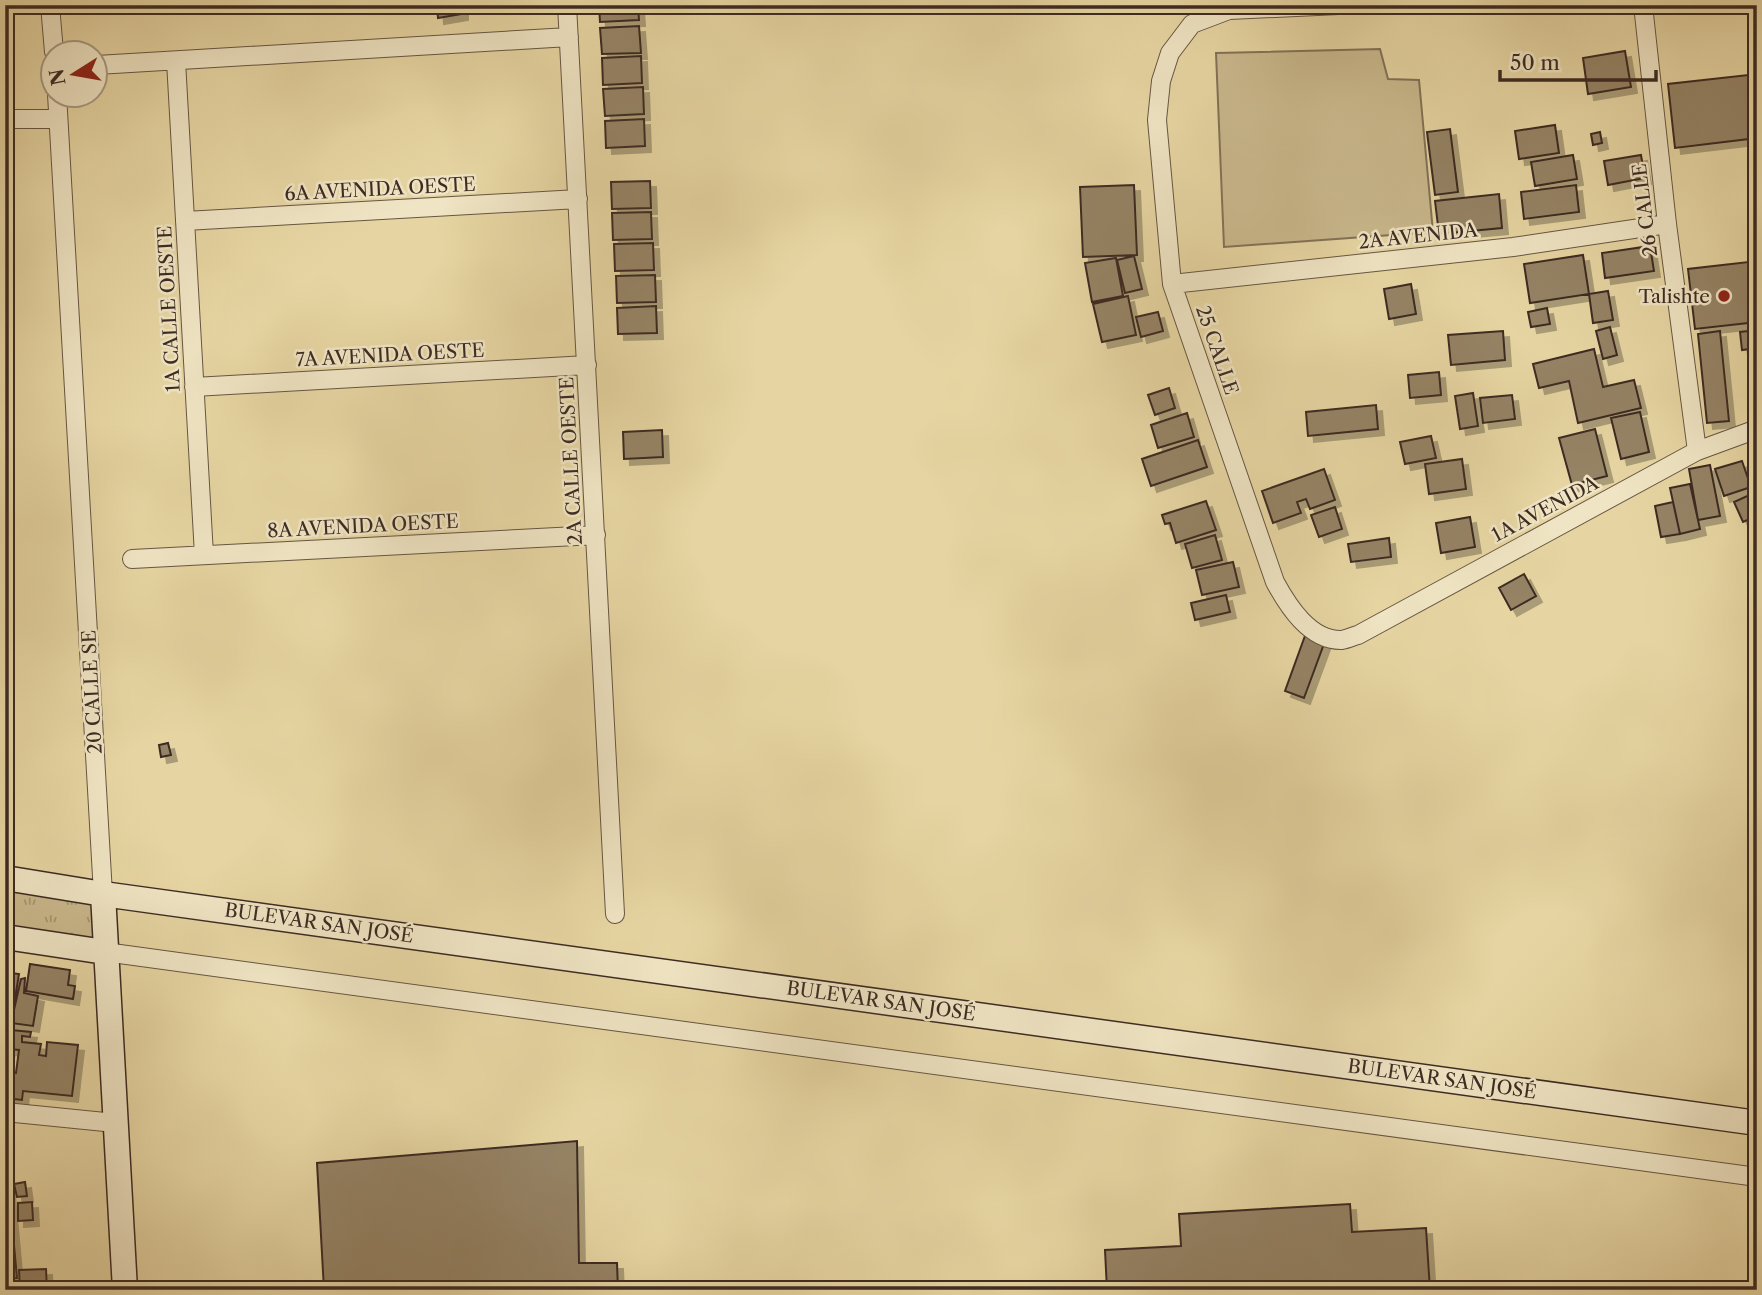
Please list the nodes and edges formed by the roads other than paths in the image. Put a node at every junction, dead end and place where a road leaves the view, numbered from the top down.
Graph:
1 (50, 5) edge
2 (568, 5) edge
3 (1339, 5) edge
4 (1643, 5) edge
5 (569, 37) junction
6 (53, 38) edge
7 (176, 61) junction
8 (108, 64) edge
9 (58, 108) edge
10 (5, 119) edge
11 (58, 120) junction
12 (578, 199) junction
13 (185, 220) junction
14 (1667, 224) junction
15 (1172, 284) junction
16 (587, 365) junction
17 (194, 387) junction
18 (1757, 429) edge
19 (1697, 451) junction
20 (596, 536) junction
21 (204, 555) junction
22 (132, 559) dead end
23 (1359, 635) joint
24 (5, 878) edge
25 (103, 894) junction
26 (615, 914) dead end
27 (5, 937) edge
28 (105, 952) junction
29 (5, 1112) edge
30 (115, 1123) junction
31 (1757, 1123) edge
32 (1757, 1177) edge
33 (125, 1290) edge

1 - 6 street
2 - 5 street, 2A CALLE OESTE
3 - 15 street, 25 CALLE
4 - 14 street, 26 CALLE
5 - 7 street
5 - 12 street, 2A CALLE OESTE
7 - 8 street
7 - 13 street, 1A CALLE OESTE
9 - 11 street, 20 CALLE SE
10 - 11 street
11 - 25 street, 20 CALLE SE
12 - 13 street, 6A AVENIDA OESTE
12 - 16 street, 2A CALLE OESTE
13 - 17 street, 1A CALLE OESTE
14 - 15 street, 2A AVENIDA
14 - 19 street, 26 CALLE
15 - 23 street, 25 CALLE
16 - 17 street, 7A AVENIDA OESTE
16 - 20 street, 2A CALLE OESTE
17 - 21 street, 1A CALLE OESTE
18 - 19 street, 1A AVENIDA
19 - 23 street, 1A AVENIDA
20 - 21 street, 8A AVENIDA OESTE
20 - 26 street, 2A CALLE OESTE
21 - 22 street, 8A AVENIDA OESTE
24 - 25 street, BULEVAR SAN JOSÉ
25 - 28 street, 20 CALLE SE
25 - 31 street, BULEVAR SAN JOSÉ
27 - 28 street
28 - 30 street, 20 CALLE SE
28 - 32 street
29 - 30 street
30 - 33 street, 20 CALLE SE

